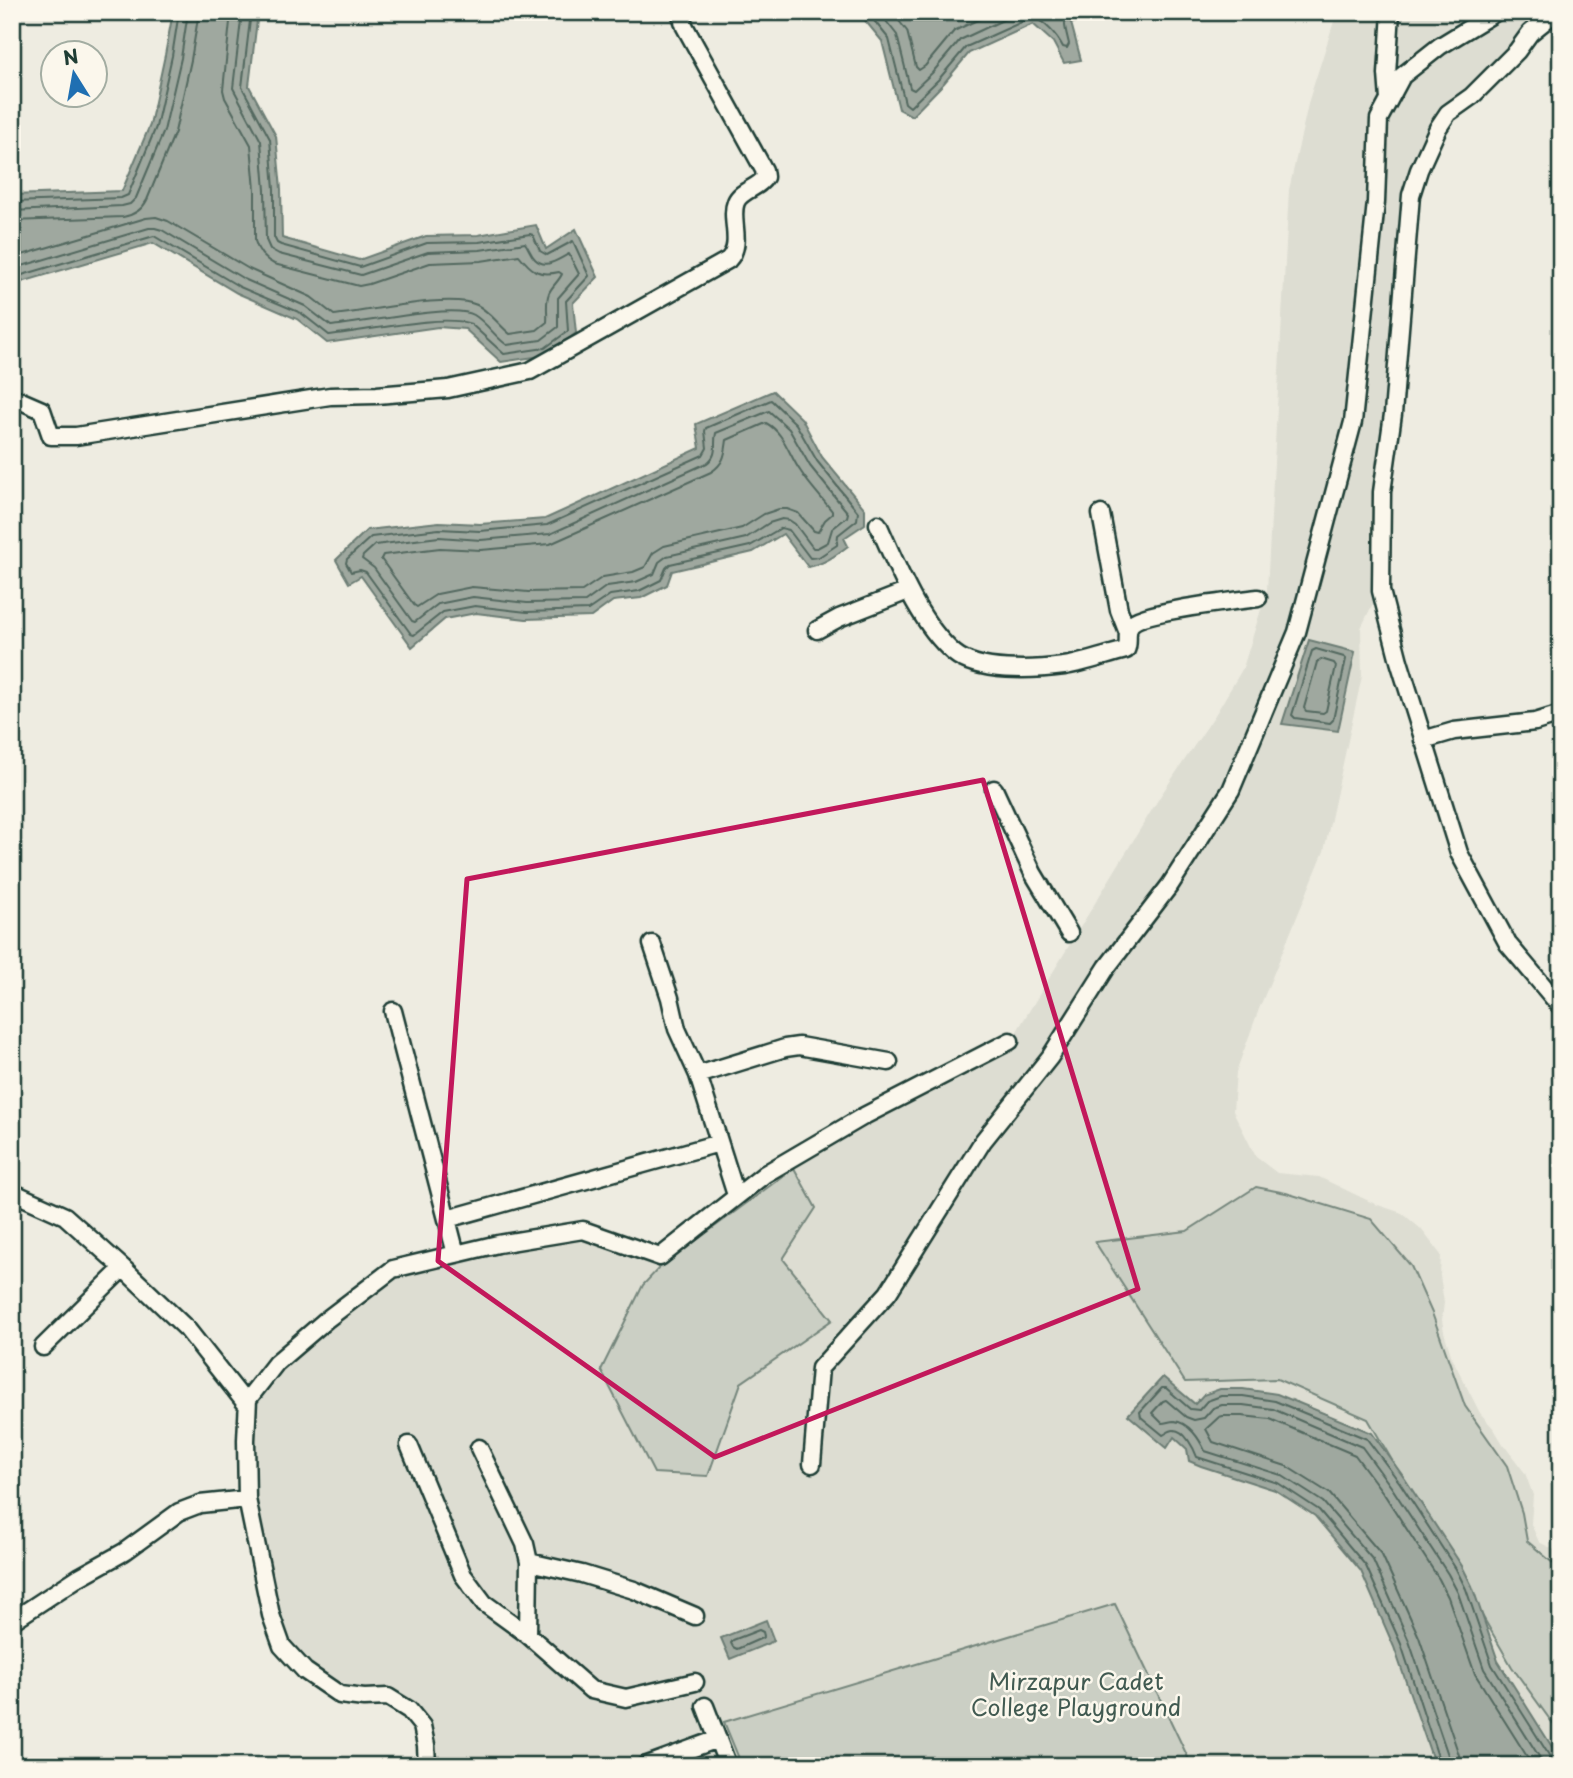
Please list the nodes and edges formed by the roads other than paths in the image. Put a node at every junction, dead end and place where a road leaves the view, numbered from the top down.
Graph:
1 (680, 12) edge
2 (1391, 12) edge
3 (1496, 12) edge
4 (1556, 12) edge
5 (1389, 100) junction
6 (12, 397) edge
7 (1101, 514) dead end
8 (878, 524) dead end
9 (908, 591) junction
10 (1258, 598) dead end
11 (817, 630) dead end
12 (1128, 633) junction
13 (1561, 714) edge
14 (1423, 740) junction
15 (993, 789) dead end
16 (1069, 933) dead end
17 (652, 944) dead end
18 (1561, 1006) edge
19 (393, 1010) dead end
20 (1010, 1041) dead end
21 (889, 1062) dead end
22 (698, 1075) junction
23 (719, 1143) junction
24 (12, 1192) edge
25 (736, 1195) junction
26 (447, 1219) junction
27 (456, 1254) junction
28 (123, 1268) junction
29 (43, 1347) dead end
30 (247, 1405) junction
31 (409, 1445) dead end
32 (479, 1448) dead end
33 (812, 1464) dead end
34 (247, 1499) junction
35 (530, 1562) junction
36 (695, 1616) dead end
37 (12, 1621) edge
38 (528, 1635) junction
39 (695, 1682) dead end
40 (705, 1706) dead end
41 (718, 1739) junction
42 (427, 1766) edge
43 (644, 1766) edge
44 (728, 1766) edge

1 - 6 street
2 - 5 street
3 - 5 street
4 - 14 street
5 - 33 street
7 - 12 street
8 - 9 street
9 - 11 street
9 - 12 street
10 - 12 street
13 - 14 street
14 - 18 street
15 - 16 street
17 - 22 street
19 - 26 street
20 - 25 street
21 - 22 street
22 - 23 street
23 - 25 street
23 - 26 street
24 - 28 street
25 - 27 street
26 - 27 street
27 - 30 street
28 - 29 street
28 - 30 street
30 - 34 street
31 - 38 street
32 - 35 street
34 - 37 street
34 - 42 street
35 - 36 street
35 - 38 street
38 - 39 street
40 - 41 street
41 - 43 street
41 - 44 street

